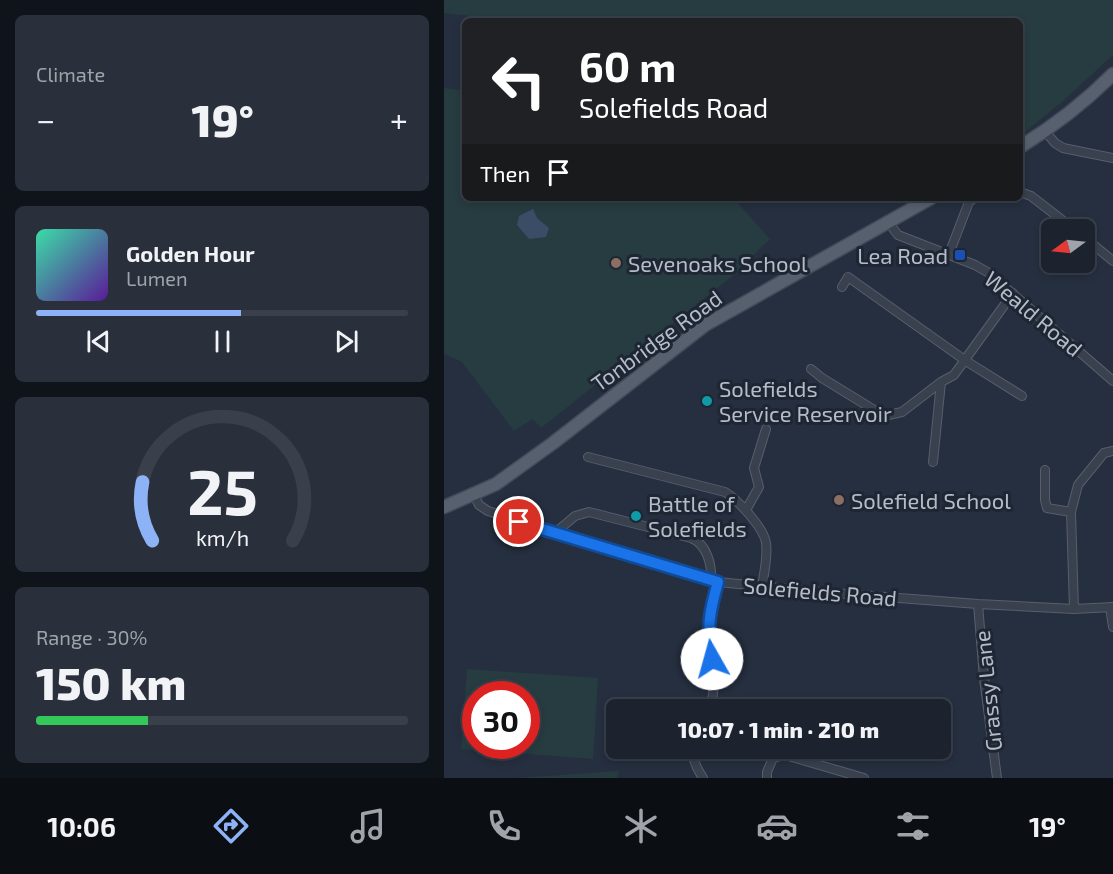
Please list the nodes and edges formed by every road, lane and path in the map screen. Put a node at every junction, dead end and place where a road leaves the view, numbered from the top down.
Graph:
1 (1113, 74) edge
2 (1045, 131) junction
3 (1023, 145) edge
4 (1113, 158) edge
5 (1023, 193) edge
6 (926, 201) edge
7 (970, 201) edge
8 (1061, 219) edge
9 (888, 222) junction
10 (1095, 246) edge
11 (949, 254) junction
12 (1113, 261) edge
13 (842, 287) dead end
14 (1013, 293) junction
15 (966, 361) junction
16 (811, 369) dead end
17 (1113, 381) edge
18 (942, 382) junction
19 (1022, 396) dead end
20 (766, 429) dead end
21 (1113, 451) edge
22 (588, 456) dead end
23 (933, 462) dead end
24 (1045, 470) dead end
25 (474, 495) junction
26 (444, 507) edge
27 (746, 510) junction
28 (1071, 512) junction
29 (556, 532) junction
30 (714, 581) junction
31 (762, 586) junction
32 (978, 604) junction
33 (1111, 607) edge
34 (1074, 609) junction
35 (1113, 627) edge
36 (713, 699) edge
37 (693, 759) edge
38 (703, 778) edge
39 (767, 778) edge
40 (864, 778) edge
41 (997, 778) edge

1 - 2 main road
2 - 3 main road
2 - 4 street
5 - 8 street
6 - 9 main road, Tonbridge Road
7 - 11 street
9 - 11 street, Weald Road
9 - 25 main road, Tonbridge Road
10 - 12 street
11 - 14 street, Weald Road
13 - 15 street
14 - 15 street
14 - 17 street, Weald Road
15 - 18 street
15 - 19 street
16 - 18 street
18 - 23 street
20 - 27 street
21 - 28 street
22 - 27 street
24 - 28 street
25 - 26 main road, Tonbridge Road
25 - 29 street, Solefields Road
27 - 31 street
28 - 34 street
29 - 30 street, Solefields Road
29 - 30 street
30 - 31 street, Solefields Road
30 - 36 street
31 - 32 street, Solefields Road
32 - 34 street, Solefields Road
32 - 41 street, Grassy Lane
33 - 34 street, Solefields Road
33 - 35 street
37 - 38 street
39 - 40 street

